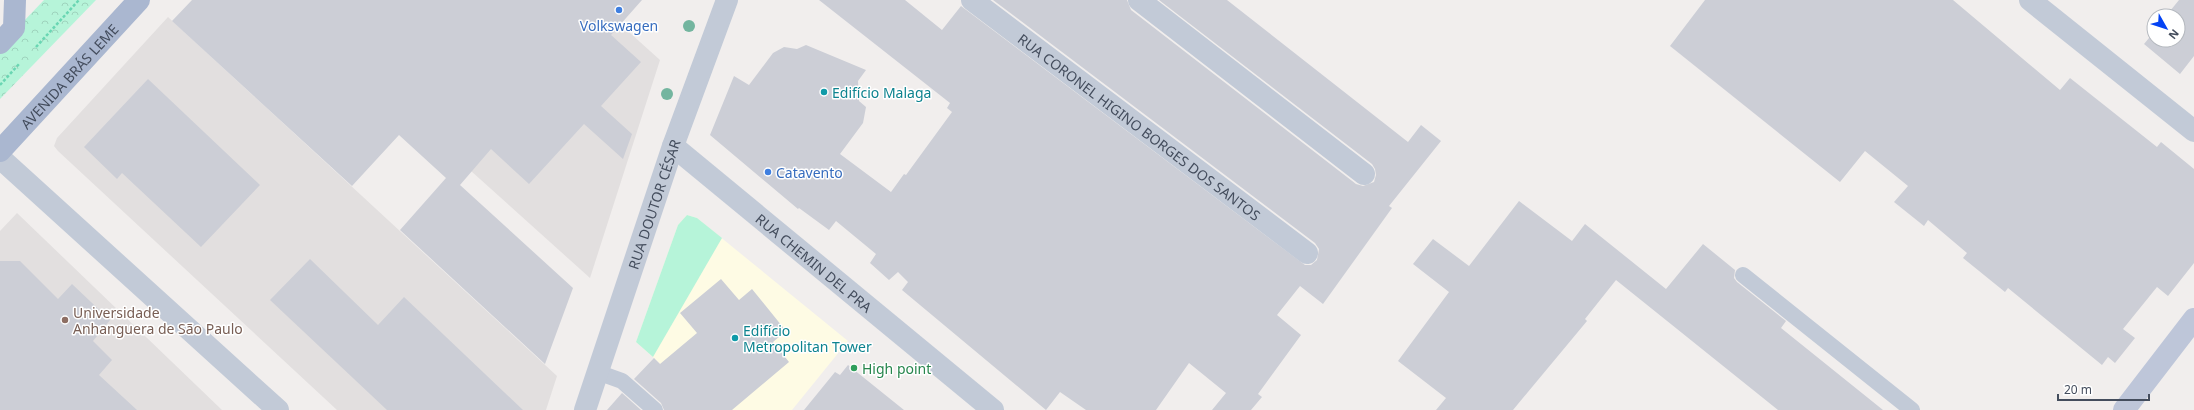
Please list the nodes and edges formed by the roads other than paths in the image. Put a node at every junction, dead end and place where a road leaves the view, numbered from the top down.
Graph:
1 (11, 0) edge
2 (15, 0) edge
3 (139, 0) edge
4 (727, 0) edge
5 (972, 0) edge
6 (1139, 0) edge
7 (2030, 0) edge
8 (0, 12) edge
9 (0, 43) edge
10 (2194, 131) edge
11 (673, 146) junction
12 (0, 151) edge
13 (0, 158) edge
14 (1364, 174) dead end
15 (1307, 253) dead end
16 (1743, 275) dead end
17 (2194, 318) edge
18 (597, 372) junction
19 (278, 410) edge
20 (585, 410) edge
21 (655, 410) edge
22 (993, 410) edge
23 (1912, 410) edge
24 (2124, 410) edge

1 - 8 main road
2 - 9 main road
3 - 12 main road, AVENIDA BRÁS LEME
4 - 11 street, RUA DOUTOR CÉSAR
5 - 15 street, RUA CORONEL HIGINO BORGES DOS SANTOS
6 - 14 street
7 - 10 street
11 - 18 street, RUA DOUTOR CÉSAR
11 - 22 street, RUA CHEMIN DEL PRA
13 - 19 street
16 - 23 lane
17 - 24 main road
18 - 20 street, RUA DOUTOR CÉSAR
18 - 21 lane

